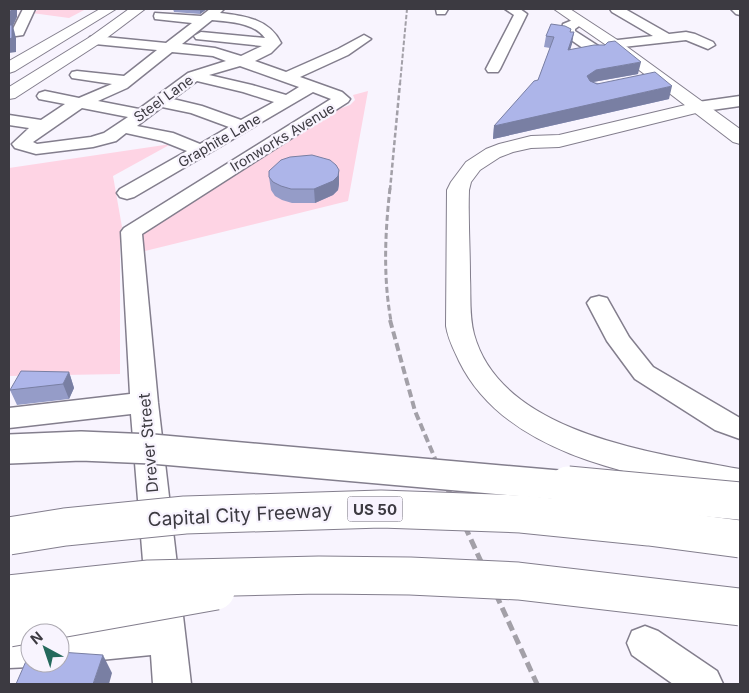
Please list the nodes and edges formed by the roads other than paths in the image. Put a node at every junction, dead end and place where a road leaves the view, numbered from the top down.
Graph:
1 (29, 9) edge
2 (138, 9) edge
3 (511, 9) edge
4 (560, 9) edge
5 (616, 9) edge
6 (737, 9) edge
7 (107, 10) edge
8 (740, 11) edge
9 (210, 15) edge
10 (160, 16) dead end
11 (580, 21) junction
12 (140, 32) dead end
13 (9, 33) edge
14 (185, 36) junction
15 (667, 38) junction
16 (364, 39) dead end
17 (94, 40) junction
18 (274, 42) junction
19 (614, 44) junction
20 (708, 45) dead end
21 (598, 52) edge
22 (134, 59) dead end
23 (173, 59) junction
24 (153, 61) junction
25 (243, 61) junction
26 (9, 68) edge
27 (493, 69) dead end
28 (200, 73) junction
29 (77, 75) dead end
30 (286, 77) junction
31 (658, 77) junction
32 (126, 81) junction
33 (636, 81) edge
34 (311, 87) junction
35 (9, 94) edge
36 (45, 96) dead end
37 (158, 101) junction
38 (289, 101) junction
39 (740, 101) edge
40 (79, 103) junction
41 (698, 107) junction
42 (140, 114) junction
43 (9, 120) edge
44 (44, 126) junction
45 (244, 126) junction
46 (124, 128) junction
47 (740, 138) edge
48 (22, 148) edge
49 (202, 150) junction
50 (161, 174) junction
51 (199, 188) junction
52 (127, 193) dead end
53 (131, 232) joint
54 (599, 303) dead end
55 (144, 403) junction
56 (9, 418) edge
57 (740, 428) edge
58 (9, 449) edge
59 (740, 482) edge
60 (740, 501) edge
61 (9, 536) edge
62 (740, 538) edge
63 (319, 575) junction
64 (9, 594) edge
65 (740, 607) edge
66 (9, 628) edge
67 (167, 636) junction
68 (646, 643) dead end
69 (70, 646) edge
70 (172, 684) edge
71 (704, 684) edge

1 - 13 street
2 - 17 main road
3 - 27 street
4 - 11 main road
5 - 15 street
6 - 8 street
7 - 17 main road
7 - 26 main road
9 - 10 street
9 - 14 street
9 - 18 street
11 - 19 main road
11 - 21 street
12 - 14 street
14 - 18 street
14 - 23 street
15 - 19 street
15 - 20 street
16 - 30 street
17 - 23 street, Ironworks Avenue
17 - 35 main road
18 - 25 street, Steel Lane
19 - 31 main road
22 - 24 street
23 - 24 street
23 - 25 street, Ironworks Avenue
23 - 28 street
24 - 32 street
25 - 28 street, Steel Lane
25 - 30 street, Ironworks Avenue
28 - 37 street, Steel Lane
28 - 38 street
29 - 32 street
30 - 34 street, Ironworks Avenue
31 - 33 street
31 - 41 main road
32 - 40 street
34 - 38 street, Graphite Lane
34 - 51 street, Ironworks Avenue
36 - 40 street
37 - 42 street, Steel Lane
37 - 45 street
38 - 45 street, Graphite Lane
39 - 41 street
40 - 42 street
40 - 44 street
41 - 47 main road
41 - 59 main road
42 - 46 street, Steel Lane
43 - 44 street
44 - 48 street
45 - 49 street, Graphite Lane
46 - 48 street, Steel Lane
46 - 49 street
49 - 50 street, Graphite Lane
50 - 51 street
50 - 52 street, Graphite Lane
51 - 53 street, Ironworks Avenue
53 - 55 street, Drever Street
54 - 57 street
55 - 56 street
55 - 67 street, Drever Street
58 - 60 main road, bridge
61 - 62 main road, Capital City Freeway / US 50, bridge
63 - 64 main road, bridge
63 - 65 main road, bridge
63 - 66 main road, bridge
67 - 69 street
67 - 70 street, Drever Street
68 - 71 street

